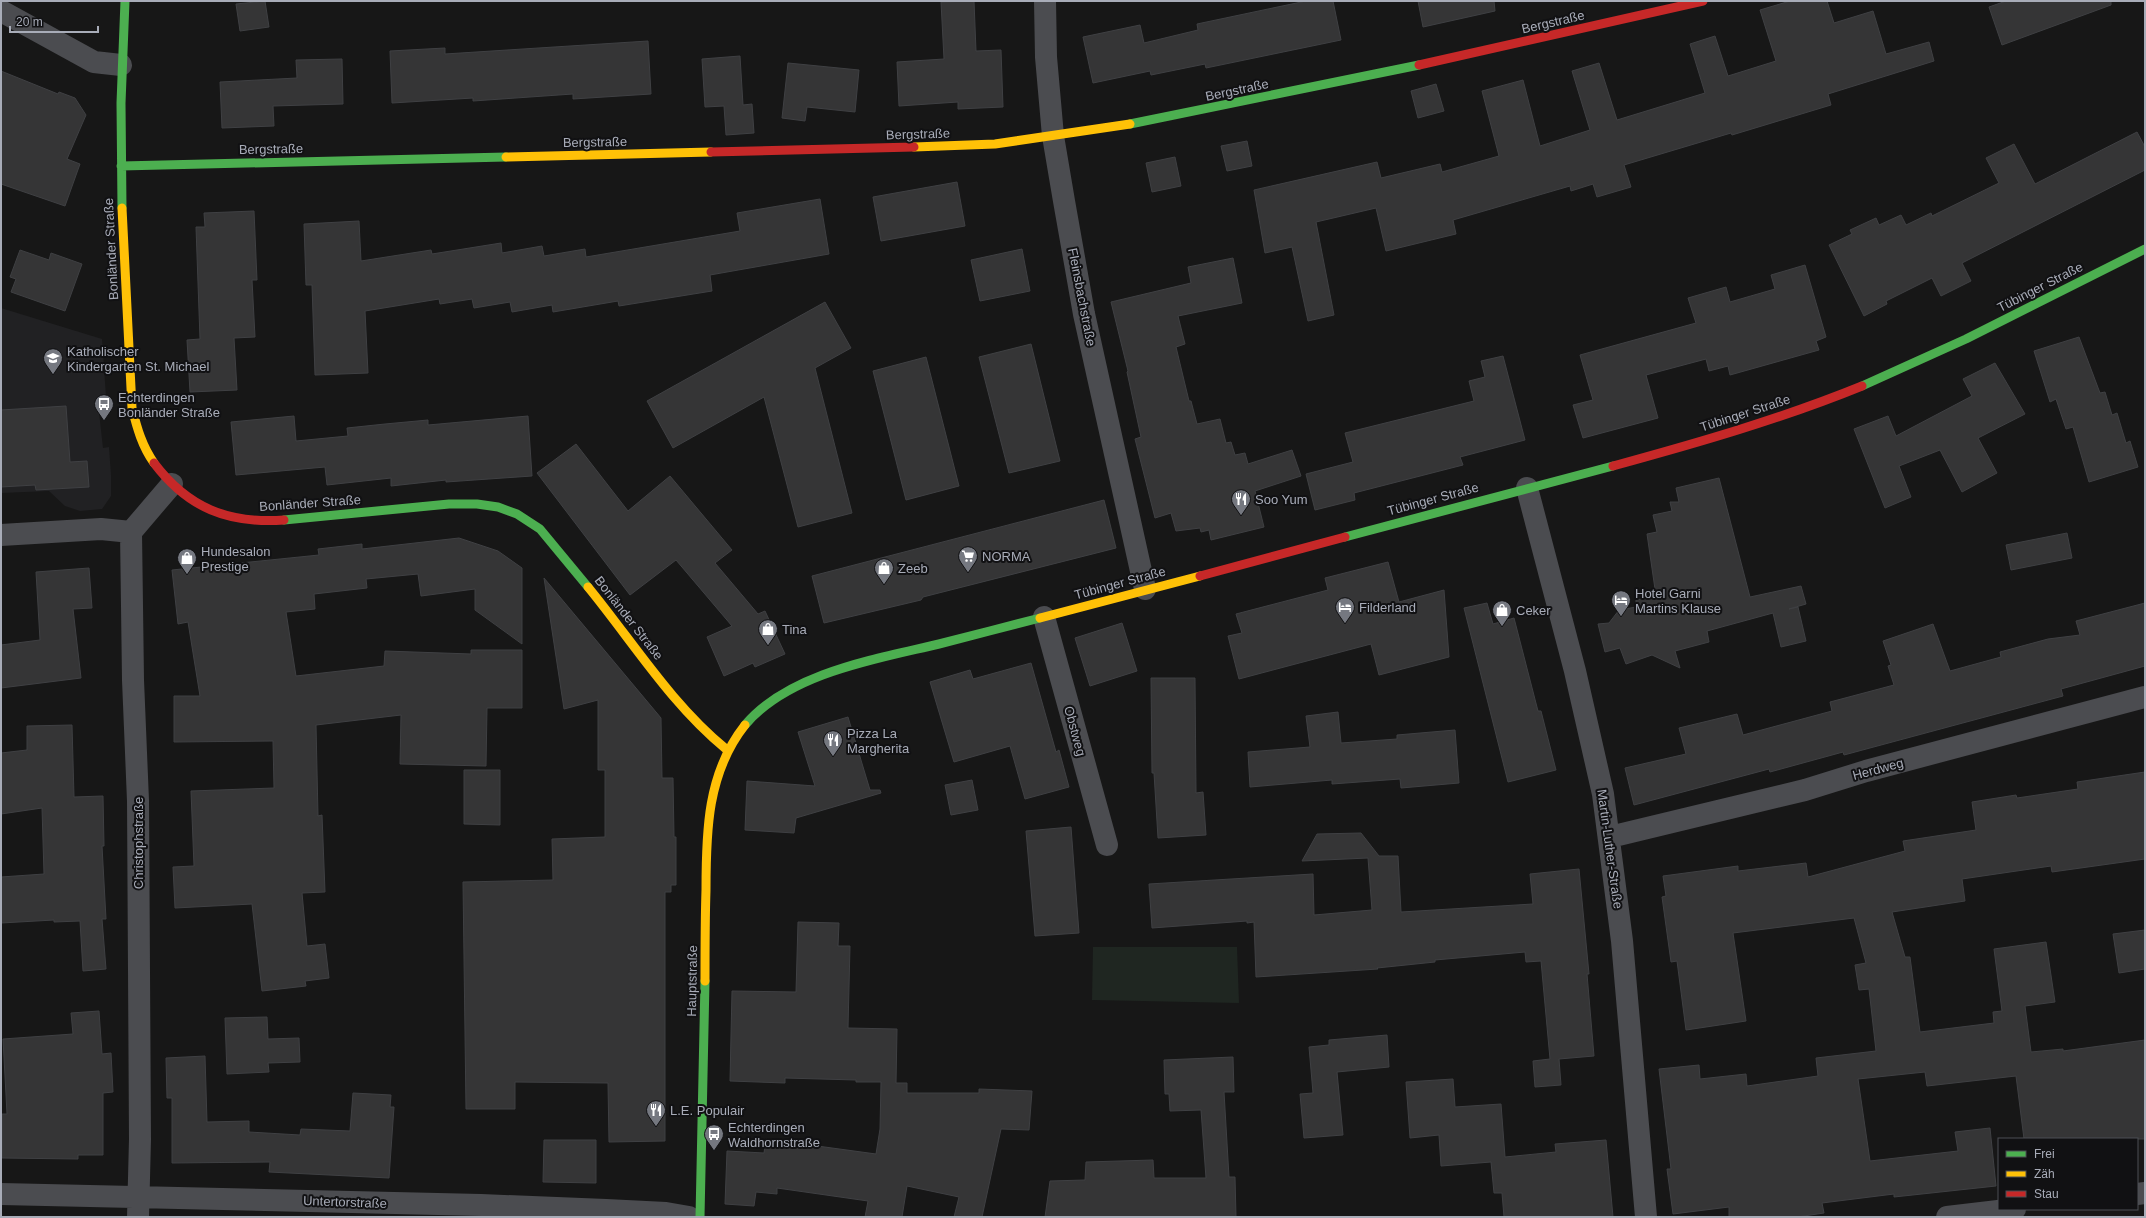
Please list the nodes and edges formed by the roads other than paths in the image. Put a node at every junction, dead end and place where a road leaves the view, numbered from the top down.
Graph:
1 (125, 1) edge
2 (1045, 1) edge
3 (1702, 1) edge
4 (1, 12) edge
5 (121, 65) junction
6 (1053, 136) junction
7 (121, 166) junction
8 (2145, 249) edge
9 (172, 484) junction
10 (1527, 488) junction
11 (131, 532) junction
12 (1, 535) edge
13 (1145, 589) junction
14 (1044, 617) junction
15 (2145, 697) edge
16 (726, 749) junction
17 (1610, 837) junction
18 (1107, 845) dead end
19 (1, 1194) edge
20 (138, 1207) edge
21 (2006, 1210) edge
22 (689, 1217) edge
23 (700, 1217) edge
24 (1646, 1217) edge
25 (1947, 1217) edge

1 - 5 street, Bonländer Straße
2 - 6 street, Fleinsbachstraße
3 - 6 street, Bergstraße
4 - 5 street
5 - 7 street, Bonländer Straße
6 - 7 street, Bergstraße
6 - 13 street, Fleinsbachstraße
7 - 9 street, Bonländer Straße
8 - 10 street, Tübinger Straße
9 - 11 street
9 - 16 street, Bonländer Straße
10 - 13 street, Tübinger Straße
10 - 17 street, Martin-Luther-Straße
11 - 12 street
11 - 20 street, Christophstraße
13 - 14 street, Tübinger Straße
14 - 16 street, Tübinger Straße
14 - 18 street, Obstweg
15 - 17 street, Herdweg
16 - 23 street, Hauptstraße
17 - 24 street, Martin-Luther-Straße
19 - 20 street, Untertorstraße
20 - 22 street, Untertorstraße
21 - 25 street

